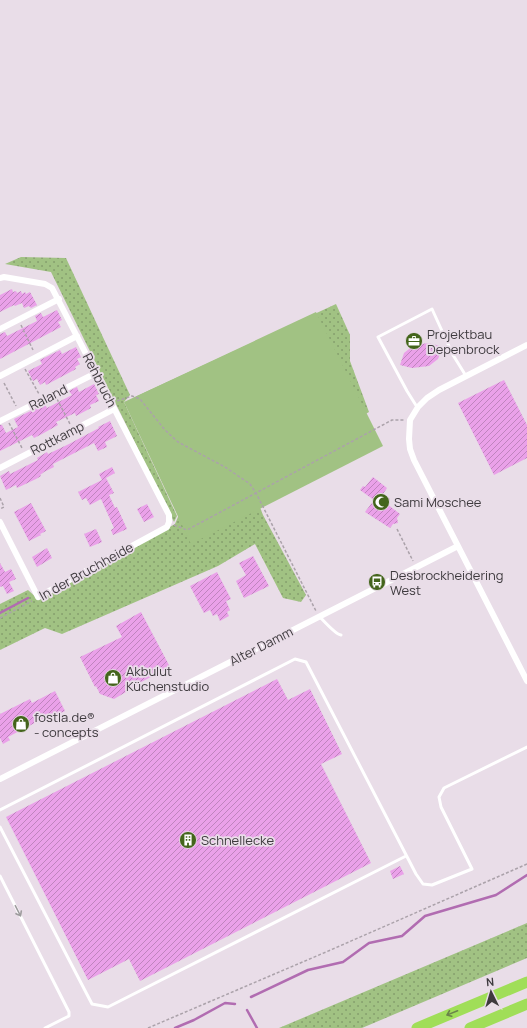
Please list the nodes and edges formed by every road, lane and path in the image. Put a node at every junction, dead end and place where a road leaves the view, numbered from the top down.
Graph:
1 (0, 278) edge
2 (59, 299) junction
3 (18, 320) junction
4 (0, 329) edge
5 (77, 336) junction
6 (527, 345) edge
7 (37, 357) junction
8 (22, 364) junction
9 (96, 373) junction
10 (466, 376) junction
11 (2, 379) edge
12 (54, 394) junction
13 (42, 400) junction
14 (113, 406) junction
15 (418, 407) junction
16 (19, 412) junction
17 (7, 418) junction
18 (410, 420) junction
19 (0, 421) edge
20 (74, 430) junction
21 (25, 455) junction
22 (0, 468) edge
23 (256, 493) junction
24 (0, 498) edge
25 (0, 509) edge
26 (0, 522) edge
27 (169, 522) junction
28 (396, 529) dead end
29 (458, 546) junction
30 (416, 567) junction
31 (38, 597) junction
32 (319, 616) junction
33 (0, 618) edge
34 (341, 635) dead end
35 (527, 681) edge
36 (527, 747) edge
37 (0, 778) edge
38 (0, 810) edge
39 (0, 827) edge
40 (406, 856) junction
41 (527, 864) edge
42 (0, 876) edge
43 (527, 982) edge
44 (527, 1004) edge
45 (44, 1028) edge
46 (148, 1028) edge
47 (417, 1028) edge
48 (470, 1028) edge

1 - 2 street, Rehbruch
2 - 3 street
2 - 5 street, Rehbruch
3 - 4 street
3 - 7 path
5 - 7 street
5 - 9 street, Rehbruch
6 - 10 street
7 - 8 street
8 - 11 street
8 - 13 path
9 - 12 street, Raland
9 - 14 street, Rehbruch
10 - 15 street
10 - 15 lane
11 - 16 path
12 - 13 street, Raland
12 - 20 path
13 - 16 street, Raland
14 - 20 street, Rottkamp
14 - 23 path
14 - 27 street, Rehbruch
15 - 18 street
16 - 17 street, Raland
17 - 19 street, Raland
17 - 21 path
18 - 23 path
18 - 29 street
20 - 21 street, Rottkamp
21 - 22 street, Rottkamp
23 - 27 path
23 - 32 path
24 - 25 path
26 - 31 street
27 - 31 street, In der Bruchheide
28 - 30 path
29 - 30 street, Alter Damm
29 - 35 street
30 - 32 street, Alter Damm
31 - 33 path, In der Bruchheide
32 - 34 lane
32 - 37 street, Alter Damm
36 - 40 lane
38 - 40 lane
39 - 40 lane
41 - 46 path
42 -> 45 lane
43 -> 47 highway
44 - 48 highway

